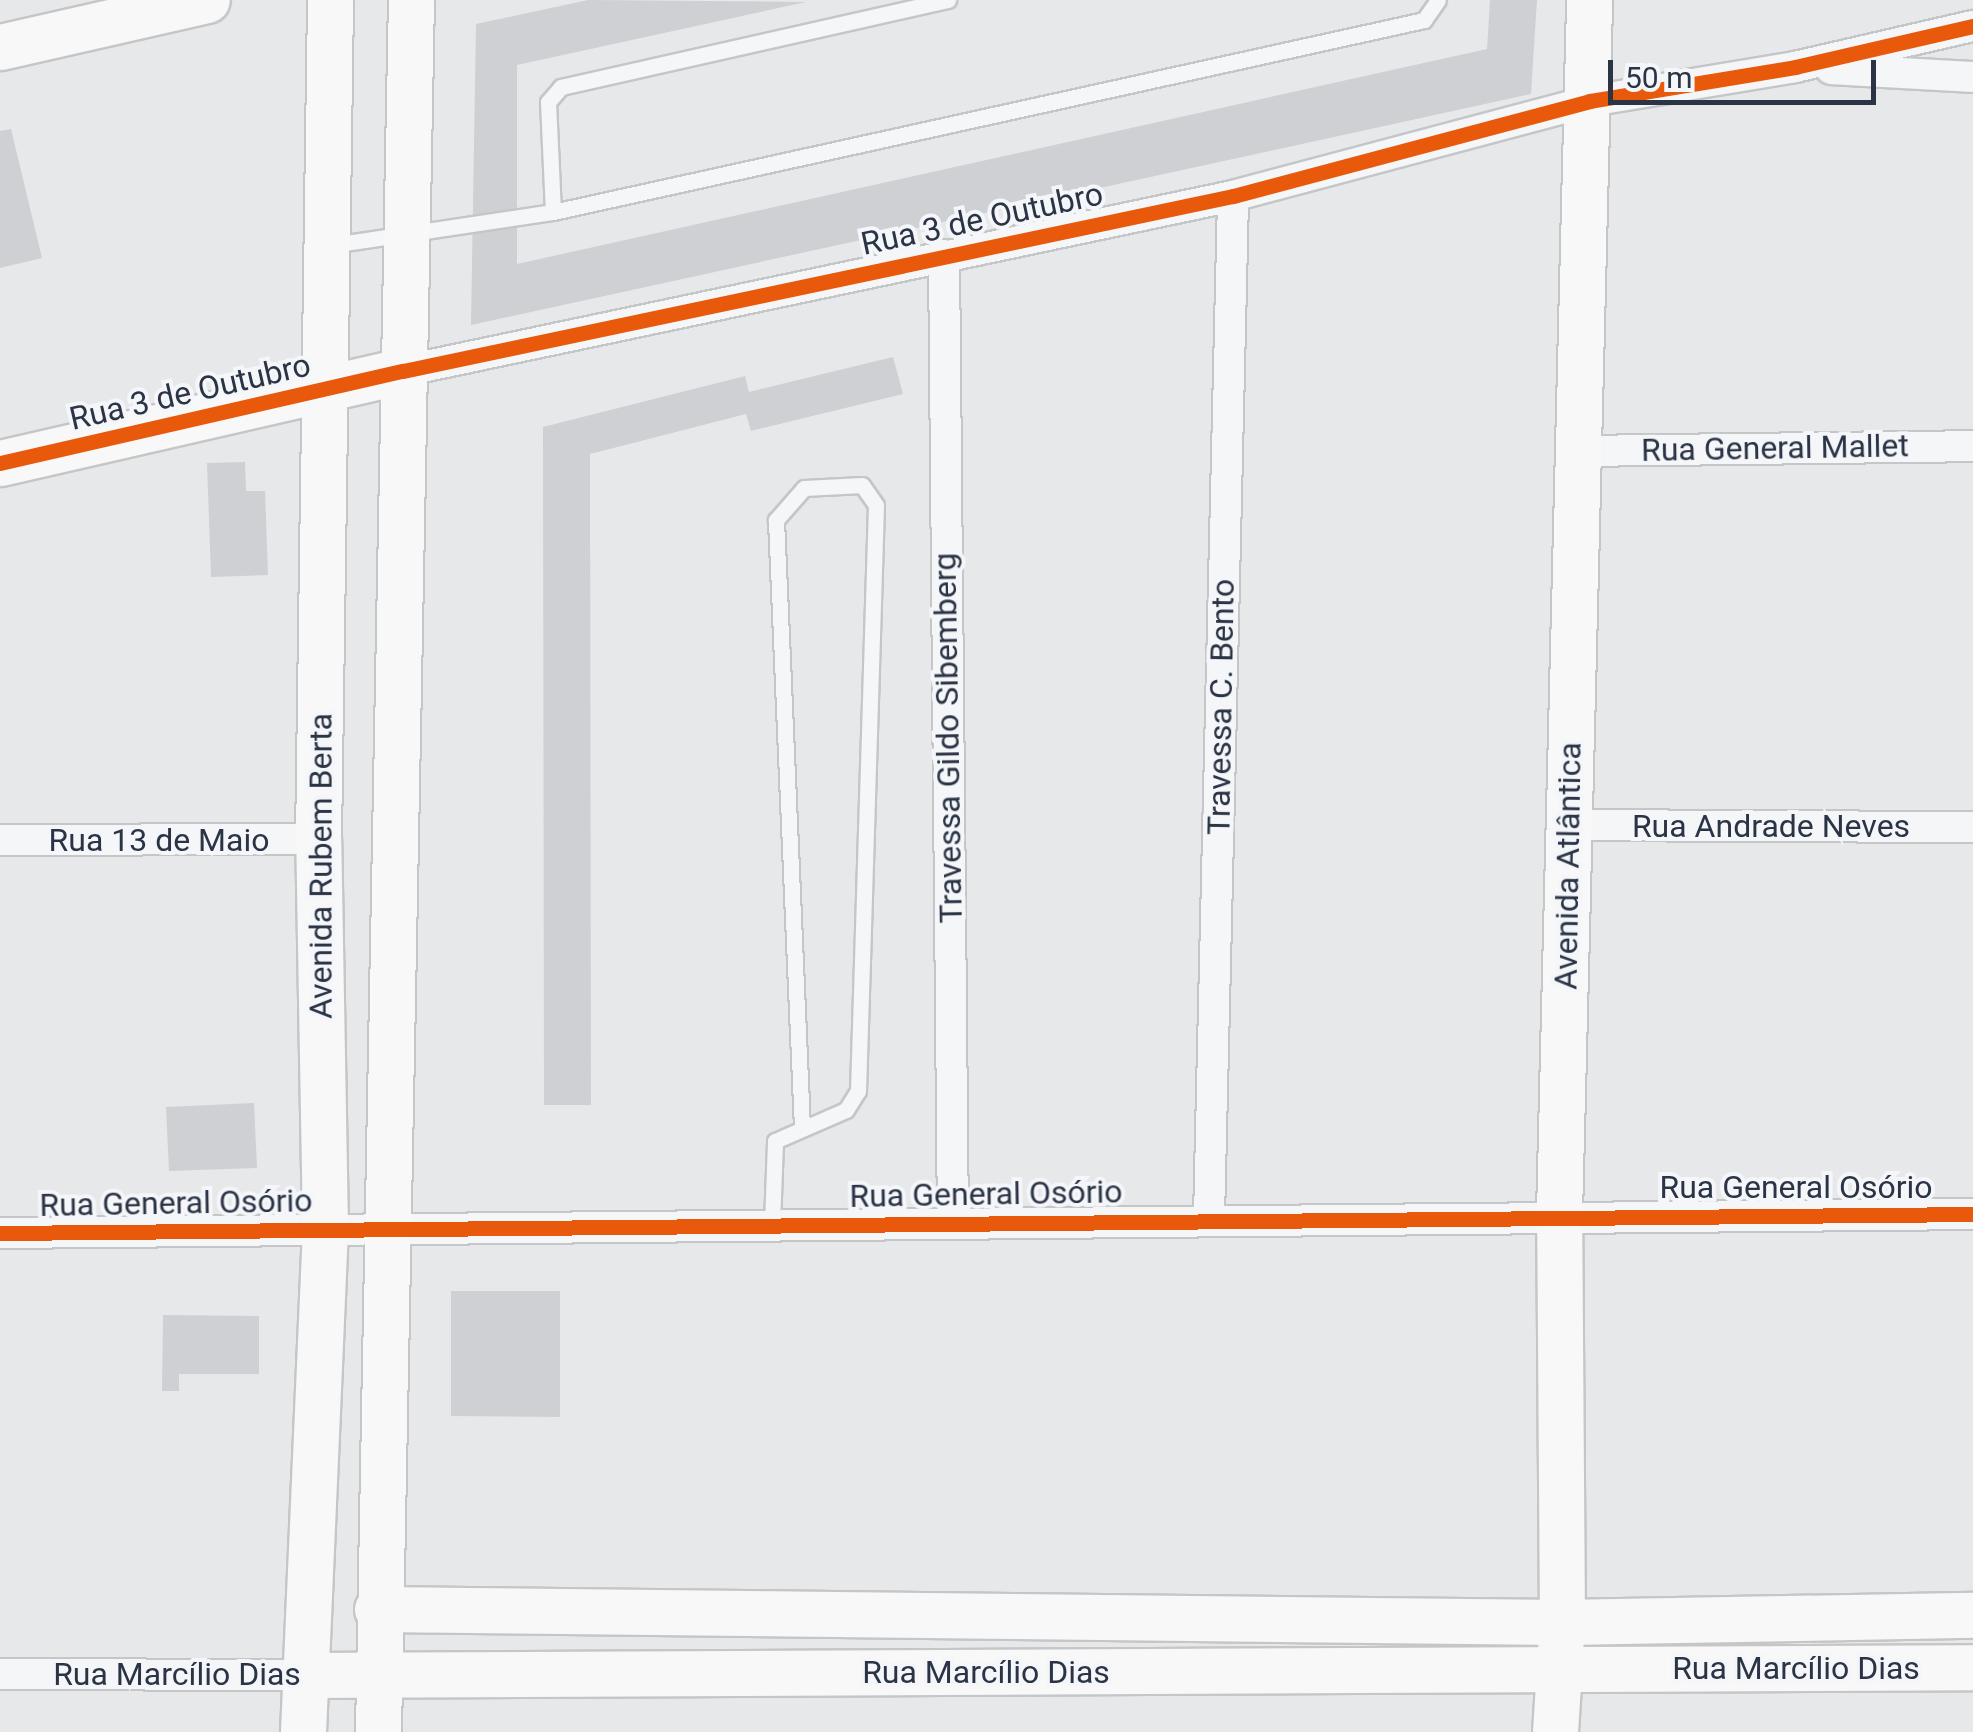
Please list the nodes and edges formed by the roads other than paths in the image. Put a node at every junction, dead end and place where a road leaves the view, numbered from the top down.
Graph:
1 (207, 0) edge
2 (330, 0) edge
3 (411, 0) edge
4 (948, 0) edge
5 (1438, 0) edge
6 (1589, 0) edge
7 (1973, 26) edge
8 (0, 47) edge
9 (1795, 67) junction
10 (1973, 77) edge
11 (1590, 101) junction
12 (1233, 196) junction
13 (553, 212) junction
14 (406, 234) junction
15 (328, 246) junction
16 (944, 254) junction
17 (402, 371) junction
18 (327, 389) junction
19 (1973, 446) edge
20 (1578, 451) junction
21 (0, 464) edge
22 (1570, 825) junction
23 (1973, 827) edge
24 (318, 839) junction
25 (0, 840) edge
26 (802, 1128) junction
27 (1559, 1214) junction
28 (1973, 1214) edge
29 (1209, 1218) junction
30 (953, 1222) junction
31 (772, 1224) junction
32 (325, 1228) junction
33 (389, 1228) junction
34 (0, 1233) edge
35 (377, 1608) junction
36 (1973, 1616) edge
37 (1562, 1622) junction
38 (1973, 1667) edge
39 (1559, 1670) junction
40 (379, 1673) junction
41 (0, 1674) edge
42 (304, 1675) junction
43 (303, 1732) edge
44 (378, 1732) edge
45 (1555, 1732) edge

1 - 8 street
2 - 15 street, Avenida Rubem Berta
3 - 14 street
4 - 13 lane
5 - 13 lane
6 - 11 street, Avenida Atlântica
7 - 9 street, Rua 3 de Outubro
9 - 10 street
9 - 11 street, Rua 3 de Outubro
11 - 12 street, Rua 3 de Outubro
11 - 20 street, Avenida Atlântica
12 - 16 street, Rua 3 de Outubro
12 - 29 street, Travessa C. Bento
13 - 14 lane
14 - 15 lane
14 - 17 street
15 - 18 street, Avenida Rubem Berta
16 - 17 street, Rua 3 de Outubro
16 - 30 street, Travessa Gildo Sibemberg
17 - 18 street, Rua 3 de Outubro
17 - 33 street
18 - 21 street, Rua 3 de Outubro
18 - 24 street, Avenida Rubem Berta
19 - 20 street, Rua General Mallet
20 - 22 street, Avenida Atlântica
22 - 23 street, Rua Andrade Neves
22 - 27 street, Avenida Atlântica
24 - 25 street, Rua 13 de Maio
24 - 32 street, Avenida Rubem Berta
26 - 26 lane
26 - 31 lane
27 - 28 street, Rua General Osório
27 - 29 street, Rua General Osório
27 - 37 street, Avenida Atlântica
29 - 30 street, Rua General Osório
30 - 31 street, Rua General Osório
31 - 33 street, Rua General Osório
32 - 33 street, Rua General Osório
32 - 34 street, Rua General Osório
32 - 42 street, Avenida Rubem Berta
33 - 35 street
35 - 37 street, Rua Marcílio Dias
35 - 40 street
36 - 37 street, Rua Marcílio Dias
37 - 39 street, Avenida Atlântica
38 - 39 street, Rua Marcílio Dias
39 - 40 street, Rua Marcílio Dias
39 - 45 street, Avenida Atlântica
40 - 42 street, Rua Marcílio Dias
40 - 44 street
41 - 42 street, Rua Marcílio Dias
42 - 43 street, Avenida Rubem Berta

